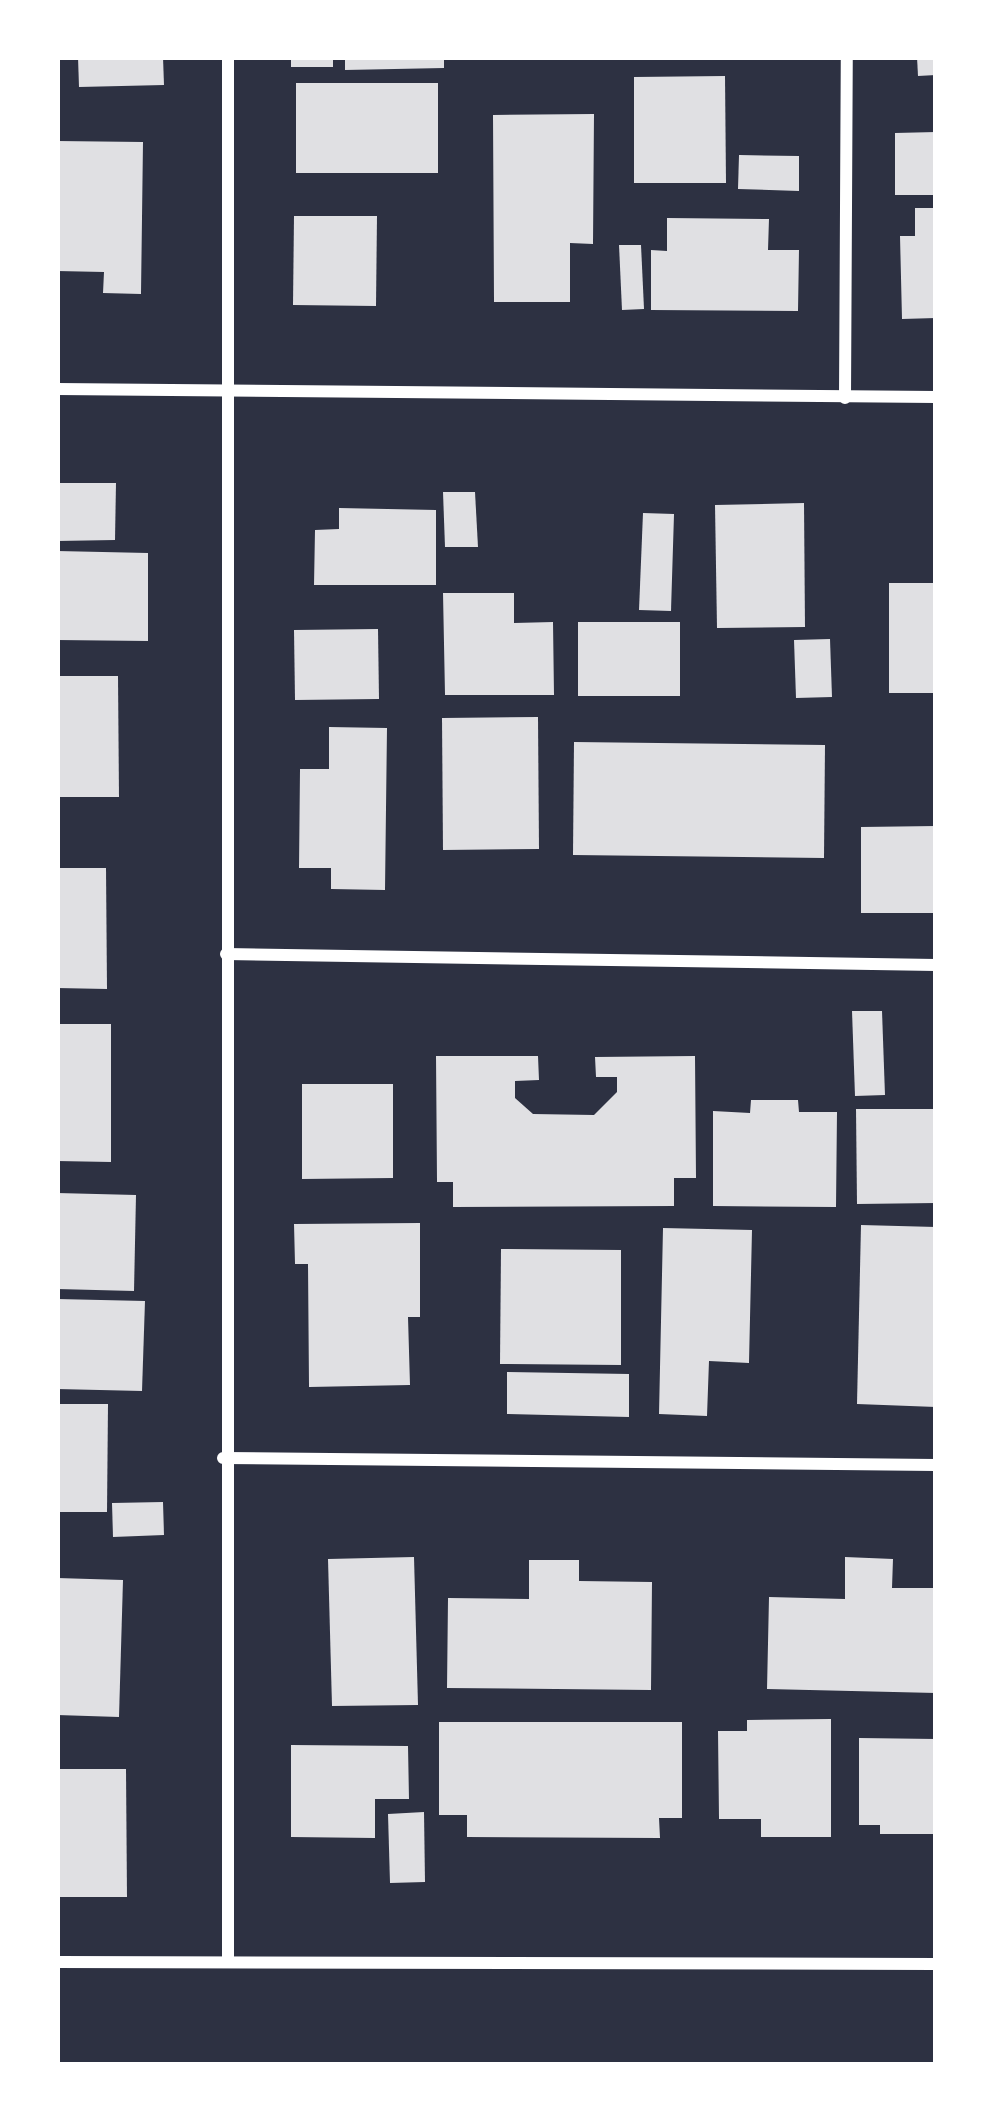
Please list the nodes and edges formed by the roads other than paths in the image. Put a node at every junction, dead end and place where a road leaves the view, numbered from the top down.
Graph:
1 (228, 57) edge
2 (847, 57) edge
3 (57, 388) edge
4 (225, 389) junction
5 (936, 397) edge
6 (845, 398) junction
7 (226, 954) junction
8 (936, 965) edge
9 (224, 1459) junction
10 (936, 1466) edge
11 (228, 1961) junction
12 (57, 1962) edge
13 (936, 1964) edge

1 - 4 street
2 - 6 street
3 - 4 street
4 - 6 street
4 - 7 street
5 - 6 street
7 - 8 street
7 - 9 street
9 - 10 street
9 - 11 street
11 - 12 street
11 - 13 street

